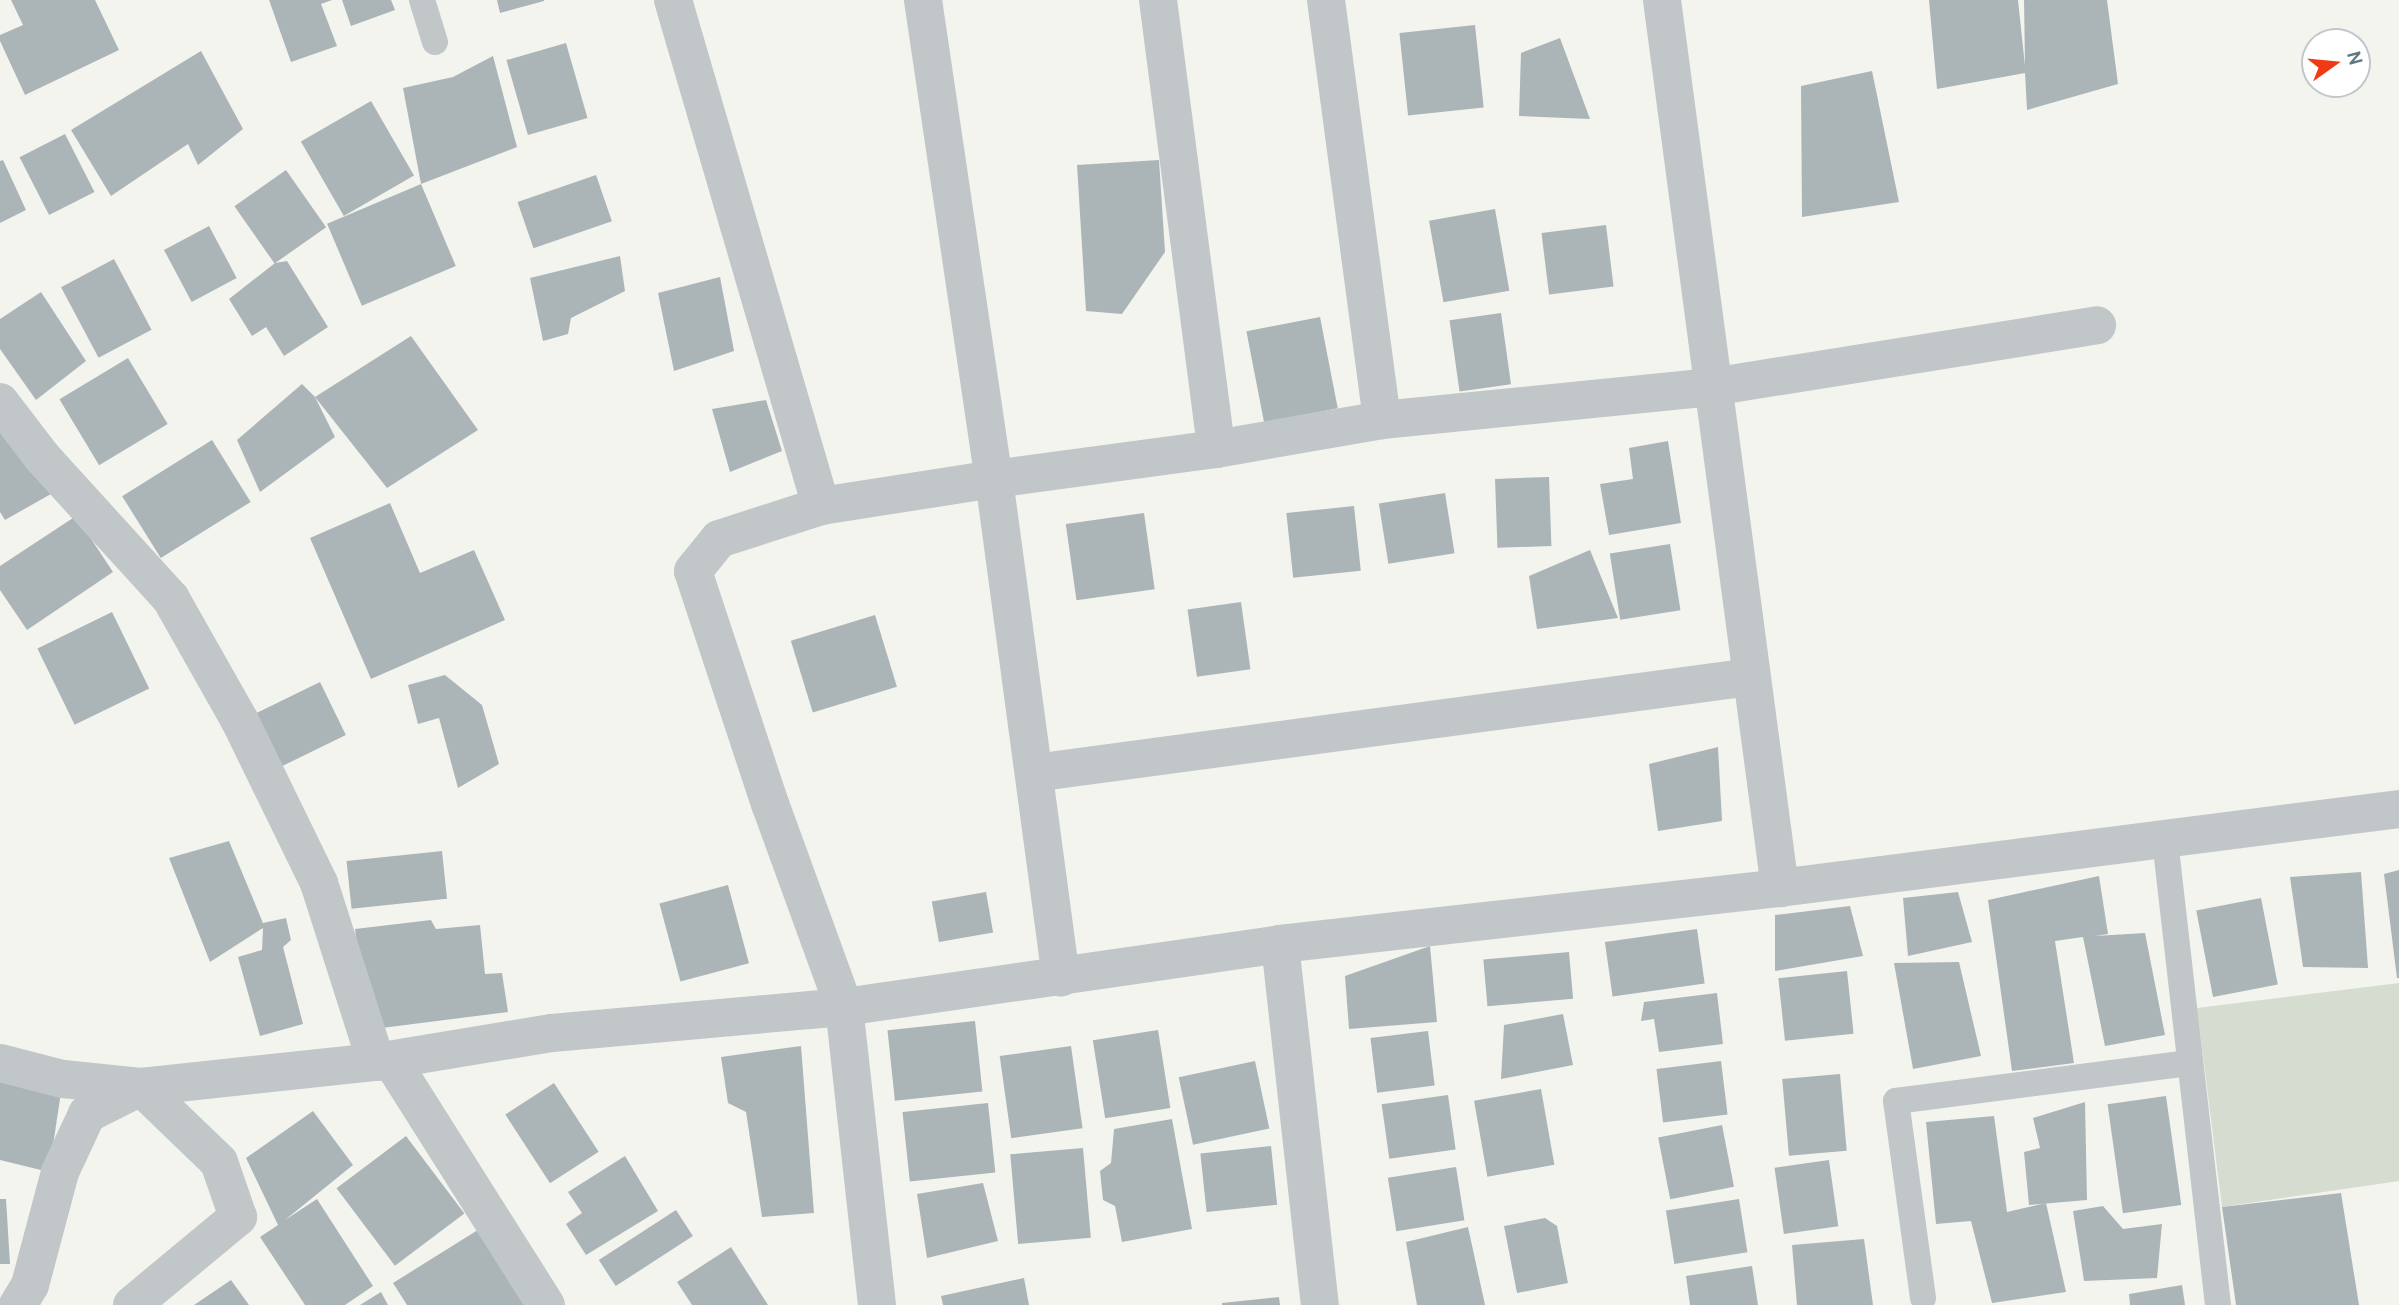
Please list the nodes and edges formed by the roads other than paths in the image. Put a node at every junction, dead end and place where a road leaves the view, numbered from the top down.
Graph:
1 (422, 0) edge
2 (673, 0) edge
3 (923, 0) edge
4 (1158, 0) edge
5 (1326, 0) edge
6 (1662, 0) edge
7 (435, 42) dead end
8 (2096, 325) dead end
9 (1712, 387) junction
10 (0, 402) edge
11 (1382, 420) junction
12 (1216, 449) junction
13 (995, 479) junction
14 (821, 506) junction
15 (1751, 677) junction
16 (1034, 773) junction
17 (2399, 809) edge
18 (2165, 840) junction
19 (1780, 888) junction
20 (1280, 944) junction
21 (1061, 978) junction
22 (844, 1007) junction
23 (384, 1061) junction
24 (0, 1063) edge
25 (2189, 1063) junction
26 (141, 1087) junction
27 (1923, 1298) dead end
28 (18, 1305) edge
29 (132, 1305) edge
30 (545, 1305) edge
31 (877, 1305) edge
32 (1320, 1305) edge
33 (2218, 1305) edge

1 - 7 lane
2 - 14 street
3 - 13 street
4 - 12 street
5 - 11 street
6 - 9 street
8 - 9 street
9 - 11 street
9 - 15 street
10 - 23 street
11 - 12 street
12 - 13 street
13 - 14 street
13 - 16 street
14 - 22 street
15 - 16 street
15 - 19 street
16 - 21 street
17 - 18 street
18 - 19 street
18 - 25 lane
19 - 20 street
20 - 21 street
20 - 32 street
21 - 22 street
22 - 23 street
22 - 31 street
23 - 26 street
23 - 30 street
24 - 26 street
25 - 27 lane
25 - 33 lane
26 - 28 street
26 - 29 street

